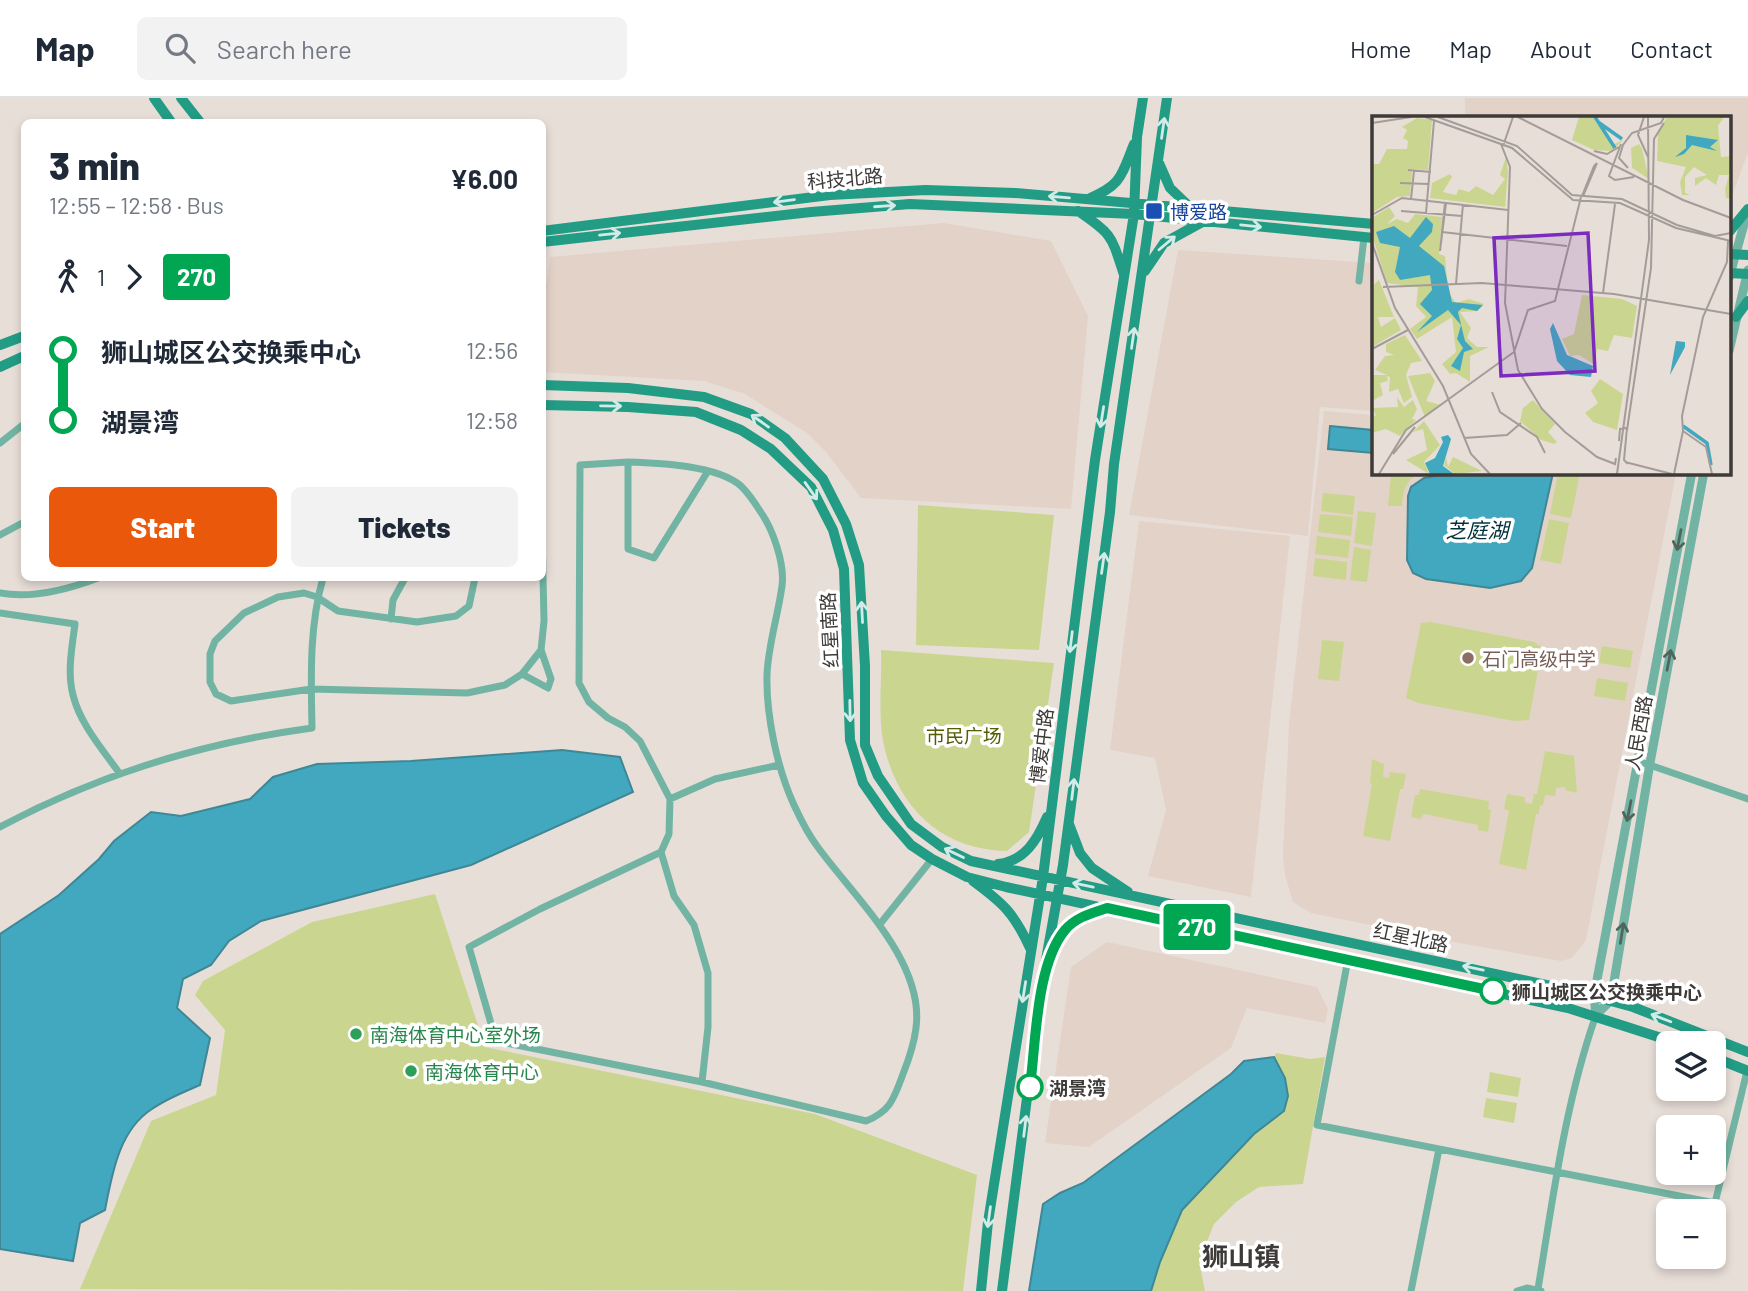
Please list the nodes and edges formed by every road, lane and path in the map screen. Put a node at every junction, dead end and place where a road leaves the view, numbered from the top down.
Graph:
1 (155, 98) edge
2 (179, 98) edge
3 (1143, 98) edge
4 (1167, 98) edge
5 (169, 119) edge
6 (192, 119) edge
7 (197, 119) edge
8 (1137, 137) junction
9 (1158, 163) junction
10 (1086, 200) junction
11 (1135, 209) junction
12 (1193, 209) junction
13 (1748, 209) edge
14 (1077, 211) junction
15 (1151, 211) junction
16 (1205, 221) junction
17 (1372, 224) edge
18 (546, 230) edge
19 (1730, 231) edge
20 (1369, 237) edge
21 (546, 242) edge
22 (1732, 254) edge
23 (1748, 255) edge
24 (1748, 273) edge
25 (1730, 275) edge
26 (1124, 277) junction
27 (1141, 278) junction
28 (1359, 281) dead end
29 (1748, 301) edge
30 (1736, 317) junction
31 (21, 337) edge
32 (0, 345) edge
33 (1730, 346) edge
34 (21, 357) edge
35 (0, 367) edge
36 (546, 385) edge
37 (546, 405) edge
38 (21, 426) edge
39 (0, 443) edge
40 (628, 462) junction
41 (708, 471) junction
42 (1692, 474) edge
43 (1704, 474) edge
44 (21, 524) edge
45 (0, 535) edge
46 (87, 581) edge
47 (322, 581) edge
48 (403, 581) edge
49 (474, 581) edge
50 (543, 581) edge
51 (0, 593) edge
52 (317, 597) junction
53 (0, 613) edge
54 (391, 619) junction
55 (541, 650) junction
56 (522, 674) junction
57 (312, 689) junction
58 (1638, 761) junction
59 (1650, 764) junction
60 (779, 765) junction
61 (120, 774) junction
62 (670, 799) junction
63 (1748, 799) edge
64 (1051, 807) junction
65 (1069, 823) junction
66 (0, 827) edge
67 (661, 852) junction
68 (932, 859) junction
69 (990, 865) junction
70 (967, 877) junction
71 (1043, 877) junction
72 (1060, 881) junction
73 (1040, 894) junction
74 (1135, 896) junction
75 (1057, 897) junction
76 (1107, 908) junction
77 (880, 924) junction
78 (1030, 950) junction
79 (1348, 959) junction
80 (1042, 982) junction
81 (1594, 996) junction
82 (1611, 1000) junction
83 (1595, 1015) junction
84 (1656, 1036) edge
85 (1748, 1052) edge
86 (1726, 1062) edge
87 (1748, 1071) edge
88 (702, 1082) junction
89 (1439, 1149) junction
90 (1557, 1172) junction
91 (1540, 1290) edge
92 (981, 1291) edge
93 (1002, 1291) edge
94 (1411, 1291) edge
95 (1517, 1291) edge

1 - 5 main road
2 - 6 main road
2 - 7 main road
3 - 8 main road
9 -> 4 main road
8 - 10 main road
8 - 11 main road
9 - 12 main road
9 - 15 main road
10 - 11 main road, 科技北路
10 -> 18 main road, 科技北路
11 - 14 main road
11 - 15 main road, 科技北路
11 - 26 main road, 博爱中路
12 - 15 main road
12 - 17 main road
13 - 19 main road
13 - 22 street
21 -> 14 main road
14 - 26 main road
15 - 16 main road
15 - 27 main road, 博爱中路
16 -> 20 main road
27 -> 16 main road
20 - 28 street
22 - 23 main road
24 - 25 main road
24 - 30 street
26 -> 64 main road, 博爱中路
65 -> 27 main road, 博爱中路
29 - 30 main road
30 - 33 street
31 - 32 main road
34 - 35 main road
69 -> 36 main road, 红星南路
37 -> 68 main road, 红星南路
38 - 39 street
40 - 41 street
40 - 41 street
40 - 62 street
41 - 60 street
42 -> 58 street
59 -> 43 street, 人民西路
44 - 45 street
46 - 51 street
47 - 52 street
48 - 54 street
49 - 54 street
50 - 55 street
52 - 54 street
52 - 57 street
52 - 57 street
53 - 61 street
55 - 56 street
55 - 56 street
56 - 57 street
57 - 61 street
58 - 59 street
58 -> 81 street
59 - 63 street
82 -> 59 street, 人民西路
60 - 62 street
60 - 77 street
61 - 66 street
62 - 67 street
64 - 69 main road
64 - 71 main road, 博爱中路
65 - 72 main road, 博爱中路
65 - 74 main road
67 - 88 street
67 - 88 street
68 - 70 main road, 红星南路
68 - 77 street
69 - 71 main road, 红星南路
70 - 73 main road, 红星南路
70 - 78 main road
71 - 72 main road, 红星南路
71 - 73 main road, 博爱中路
74 -> 72 main road, 红星北路
72 - 75 main road, 博爱中路
73 - 75 main road, 红星南路
73 - 78 main road, 博爱中路
81 -> 74 main road, 红星北路
75 - 76 main road, 红星南路
75 - 80 main road, 博爱中路
76 - 79 main road, 红星北路
76 - 80 main road
77 - 88 street
78 -> 92 main road, 博爱中路
79 - 83 main road, 红星北路
79 - 89 street
93 -> 80 main road, 博爱中路
81 - 82 main road, 红星北路
81 - 83 street
82 - 83 street
85 -> 82 main road, 红星北路
83 - 84 main road, 红星北路
83 - 90 street
86 - 87 main road
87 - 90 street
89 - 90 street
89 - 94 street
90 - 91 street
91 - 95 street

